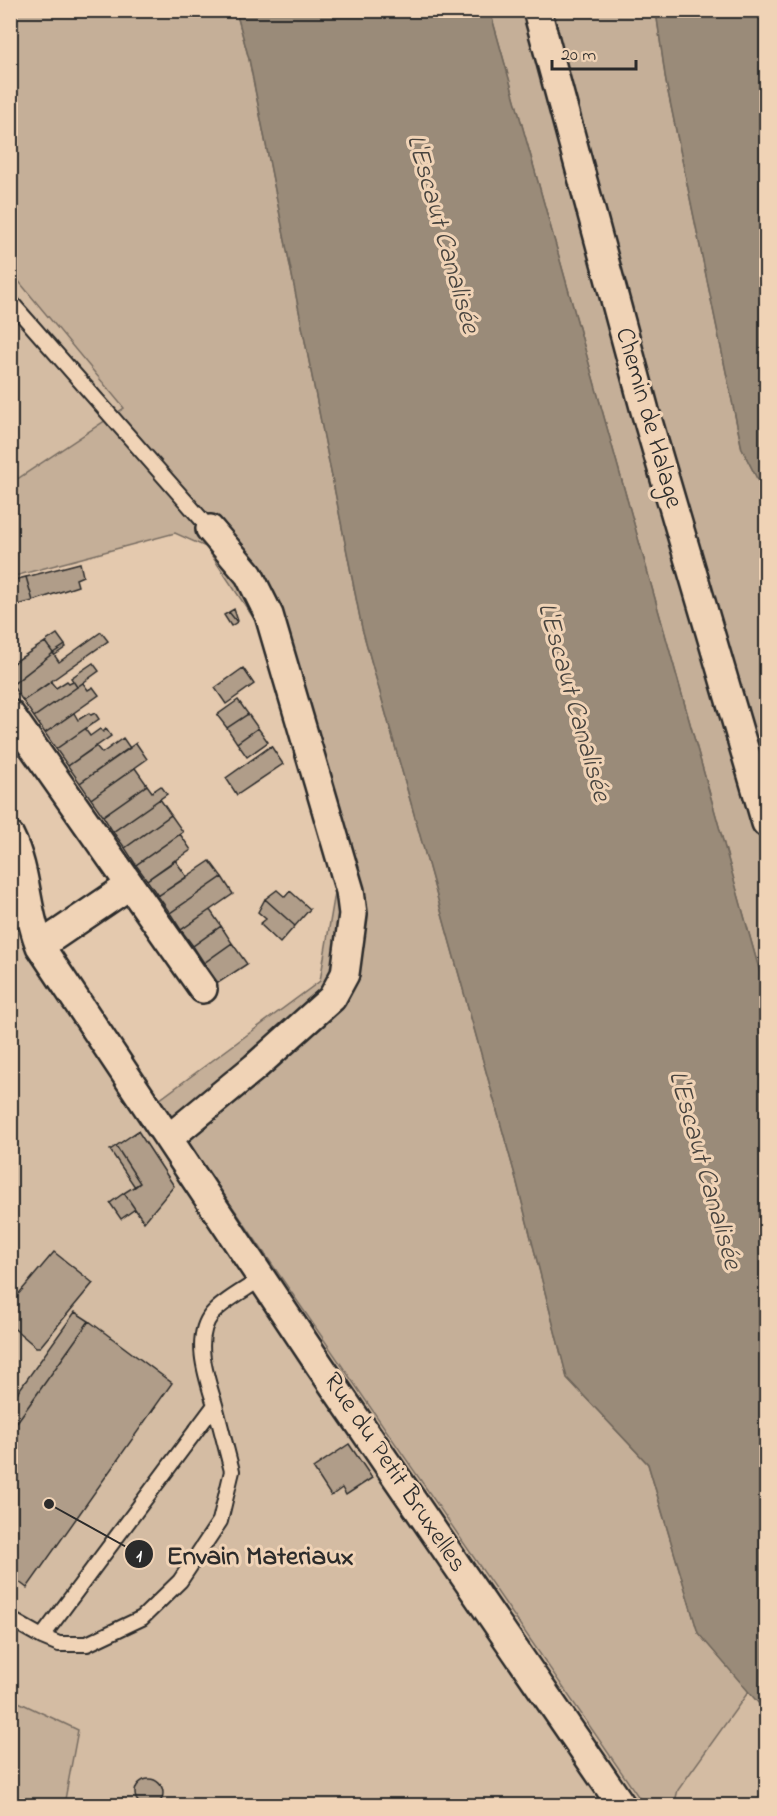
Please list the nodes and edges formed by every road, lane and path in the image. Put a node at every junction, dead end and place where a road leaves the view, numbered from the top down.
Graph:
1 (537, 10) edge
2 (10, 302) edge
3 (210, 530) joint
4 (10, 714) edge
5 (766, 824) edge
6 (10, 836) edge
7 (130, 885) junction
8 (27, 928) edge
9 (203, 989) dead end
10 (169, 1138) junction
11 (261, 1278) junction
12 (215, 1405) junction
13 (10, 1619) edge
14 (42, 1637) junction
15 (622, 1806) edge

1 - 5 street, Chemin de Halage
2 - 3 lane
3 - 10 street
4 - 7 street
6 - 8 street
7 - 8 street
7 - 9 street
8 - 10 street, Rue du Petit Bruxelles
10 - 11 street, Rue du Petit Bruxelles
11 - 12 lane
11 - 15 street, Rue du Petit Bruxelles
12 - 14 lane
12 - 14 lane
13 - 14 lane

